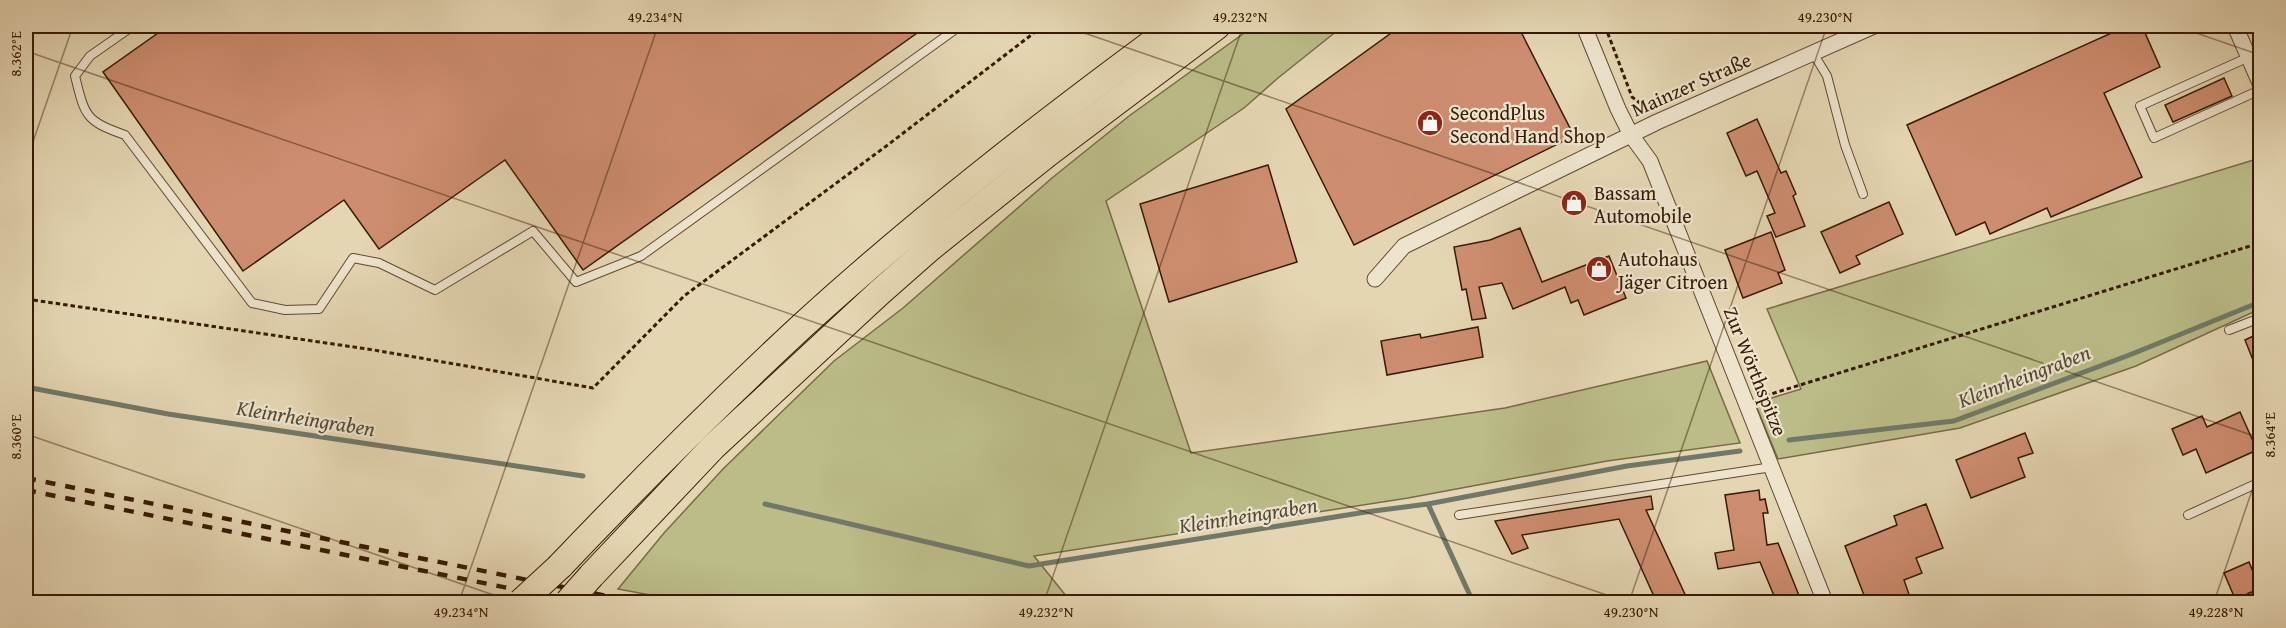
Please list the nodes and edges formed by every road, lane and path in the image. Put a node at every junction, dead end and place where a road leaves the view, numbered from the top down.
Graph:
1 (133, 26) edge
2 (960, 26) edge
3 (1043, 26) edge
4 (1175, 26) edge
5 (1217, 26) edge
6 (1584, 26) edge
7 (1605, 26) edge
8 (1875, 26) edge
9 (2235, 26) edge
10 (1842, 32) edge
11 (1813, 53) junction
12 (2249, 57) junction
13 (2260, 83) edge
14 (2260, 90) edge
15 (1664, 102) dead end
16 (1631, 135) junction
17 (1863, 194) dead end
18 (2260, 243) edge
19 (1375, 279) dead end
20 (26, 299) edge
21 (2260, 318) edge
22 (2229, 330) dead end
23 (1745, 402) junction
24 (1772, 467) junction
25 (2260, 482) edge
26 (1459, 515) dead end
27 (2188, 515) dead end
28 (560, 566) junction
29 (2260, 599) edge
30 (520, 603) edge
31 (535, 603) edge
32 (568, 603) edge
33 (1825, 603) edge
34 (2253, 603) edge

1 - 2 lane
3 - 20 path
4 - 28 highway
5 - 32 highway, bridge
6 - 16 street, Zur Wörthspitze
7 - 15 path
8 - 10 street, Mainzer Straße
9 - 12 street
10 - 11 street, Mainzer Straße
11 - 16 street, Mainzer Straße
11 - 17 lane
12 - 13 street
12 - 14 lane
16 - 19 street, Mainzer Straße
16 - 23 street, Zur Wörthspitze
18 - 23 path
21 - 22 lane
23 - 24 street, Zur Wörthspitze
24 - 26 lane
24 - 33 street, Zur Wörthspitze
25 - 27 lane
28 - 30 highway, bridge
28 - 31 highway, bridge
29 - 34 street

